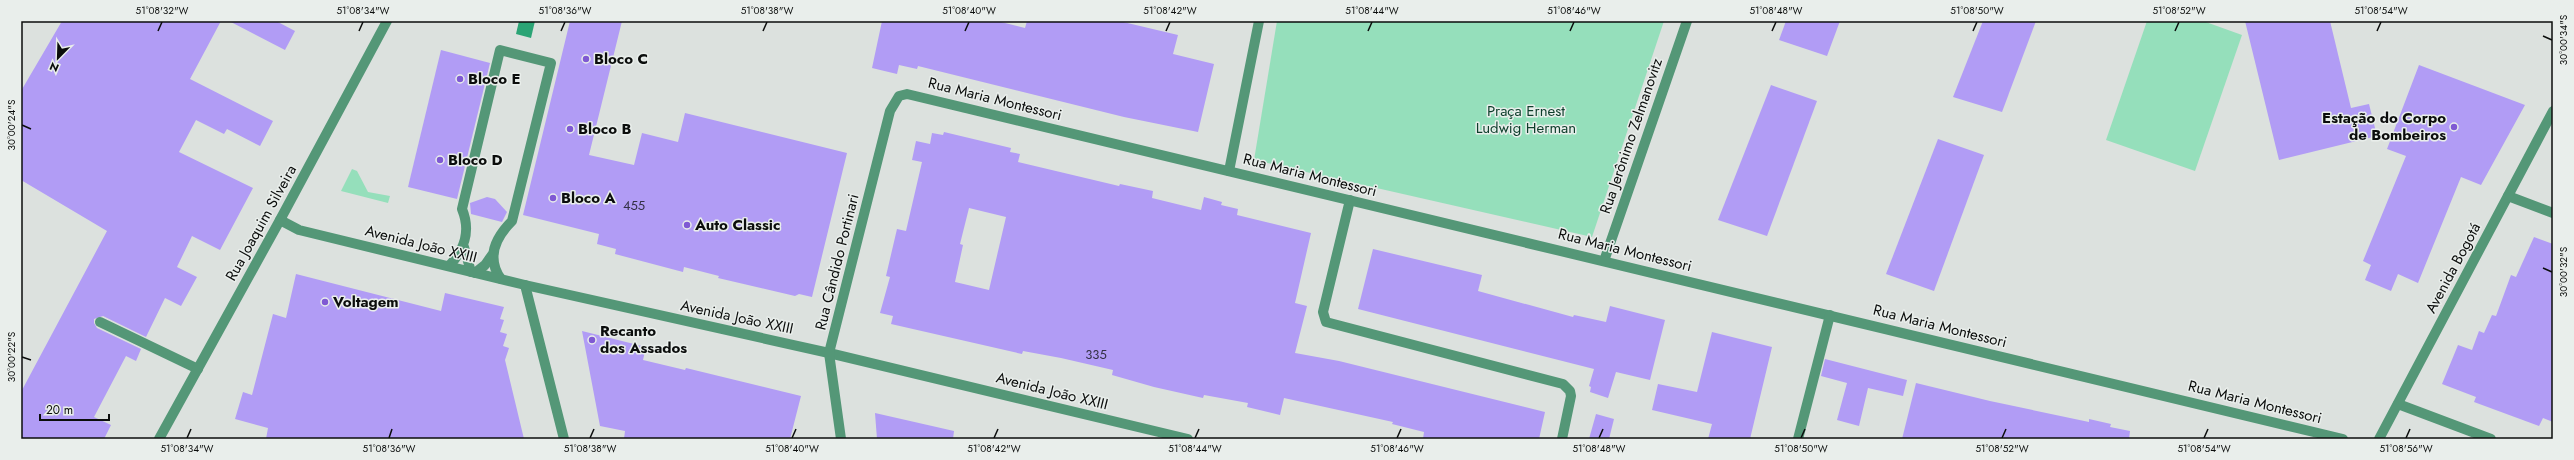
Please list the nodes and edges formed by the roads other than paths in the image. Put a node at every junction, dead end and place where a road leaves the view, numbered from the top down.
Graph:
1 (386, 21) edge
2 (1259, 21) edge
3 (1687, 21) edge
4 (899, 96) joint
5 (2553, 111) edge
6 (1229, 171) junction
7 (2508, 196) junction
8 (1350, 200) junction
9 (2553, 213) edge
10 (280, 220) junction
11 (464, 247) junction
12 (492, 255) junction
13 (1604, 261) junction
14 (449, 266) junction
15 (473, 272) junction
16 (501, 279) junction
17 (526, 285) junction
18 (1830, 315) junction
19 (100, 322) dead end
20 (829, 352) junction
21 (198, 369) junction
22 (2398, 404) junction
23 (159, 439) edge
24 (564, 439) edge
25 (841, 439) edge
26 (1188, 439) edge
27 (1562, 439) edge
28 (1798, 439) edge
29 (2343, 439) edge
30 (2379, 439) edge
31 (2491, 439) edge

1 - 10 street, Rua Joaquim Silveira
2 - 6 street
3 - 13 street, Rua Jerônimo Zelmanovitz
4 - 6 street, Rua Maria Montessori
4 - 20 street, Rua Cândido Portinari
5 - 7 street, Avenida Bogotá
6 - 8 street, Rua Maria Montessori
7 - 9 street
7 - 22 street, Avenida Bogotá
8 - 13 street, Rua Maria Montessori
8 - 27 street
10 - 14 street, Avenida João XXIII
10 - 21 street, Rua Joaquim Silveira
11 - 12 street
11 - 14 street
11 - 15 street
12 - 15 street
12 - 16 street
13 - 18 street, Rua Maria Montessori
14 - 15 street, Avenida João XXIII
15 - 16 street, Avenida João XXIII
16 - 17 street, Avenida João XXIII
17 - 20 street, Avenida João XXIII
17 - 24 street
18 - 28 street
18 - 29 street, Rua Maria Montessori
19 - 21 street
20 - 25 street, Rua Cândido Portinari
20 - 26 street, Avenida João XXIII
21 - 23 street, Rua Joaquim Silveira
22 - 30 street, Avenida Bogotá
22 - 31 street

